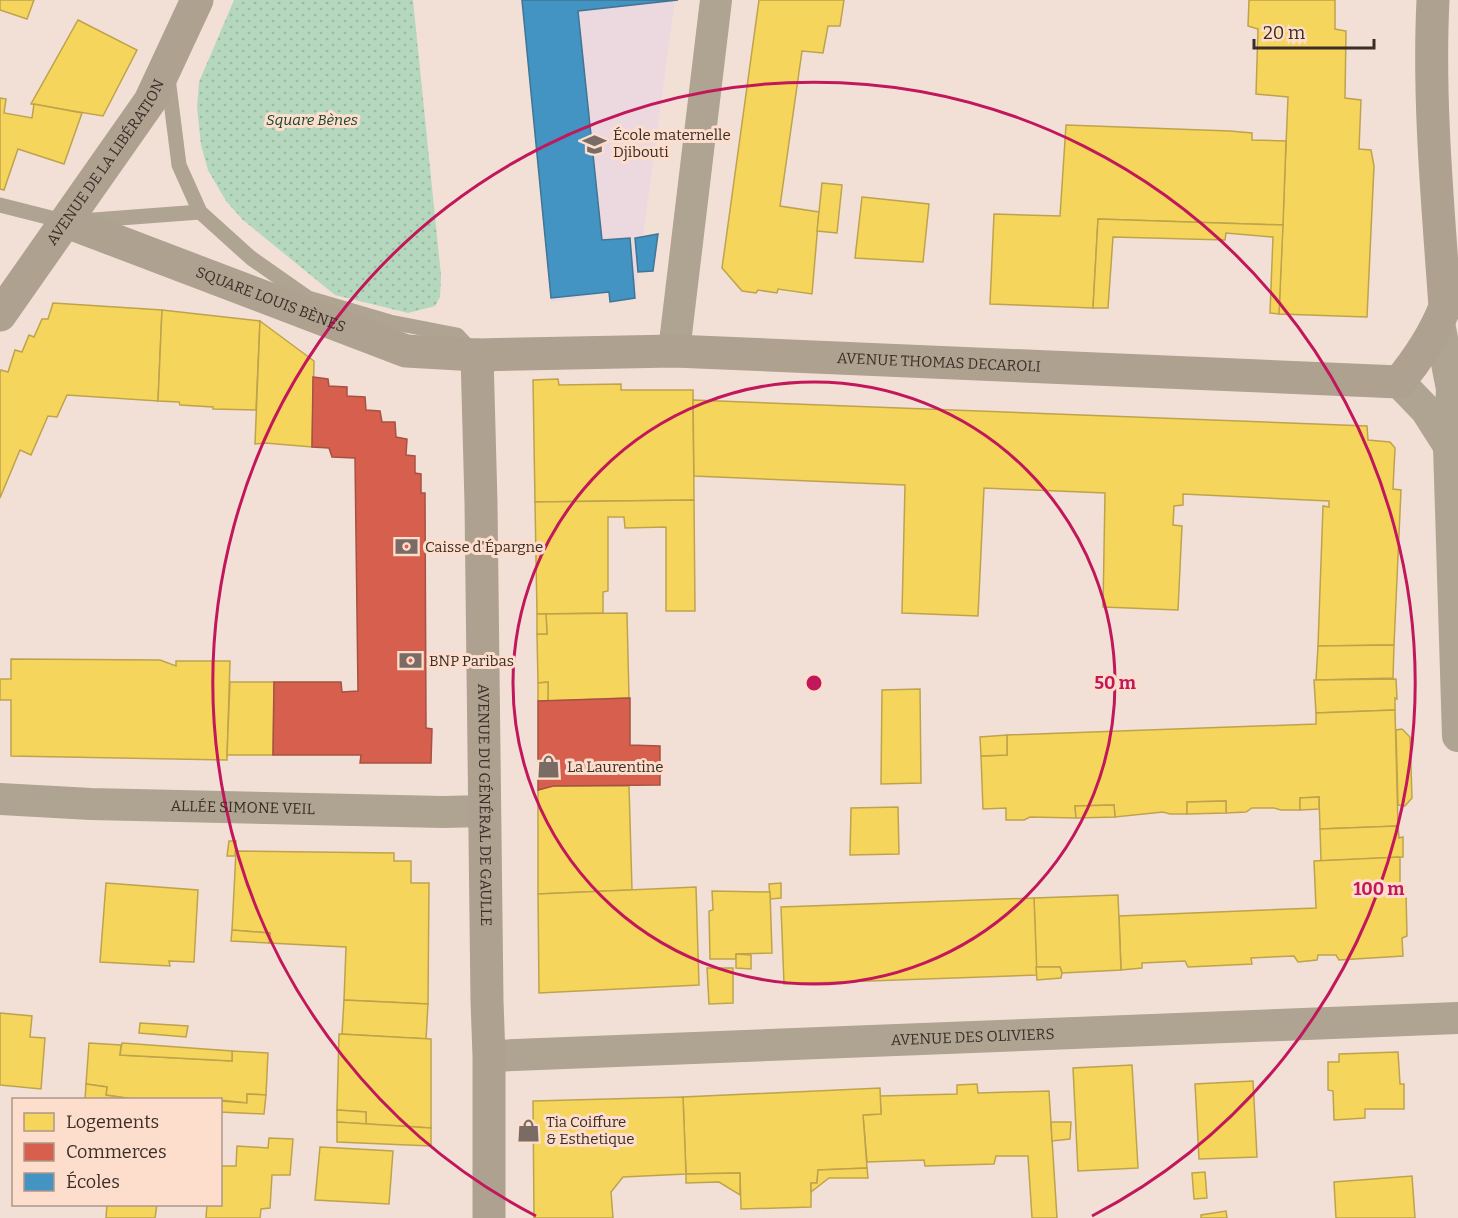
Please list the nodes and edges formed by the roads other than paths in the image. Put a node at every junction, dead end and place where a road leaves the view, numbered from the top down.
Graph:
1 (197, 0) edge
2 (716, 0) edge
3 (1433, 0) edge
4 (166, 63) junction
5 (0, 205) edge
6 (200, 212) junction
7 (67, 222) junction
8 (0, 315) edge
9 (1439, 323) junction
10 (674, 351) junction
11 (477, 356) junction
12 (1399, 382) junction
13 (1449, 446) junction
14 (1456, 617) edge
15 (1458, 736) edge
16 (0, 799) edge
17 (485, 811) junction
18 (1458, 1018) edge
19 (489, 1056) junction
20 (489, 1218) edge

1 - 4 main road, AVENUE DE LA LIBÉRATION
2 - 10 street
3 - 9 main road
4 - 6 lane
4 - 7 main road, AVENUE DE LA LIBÉRATION
5 - 7 lane
6 - 7 lane
6 - 11 lane
7 - 8 main road, AVENUE DE LA LIBÉRATION
7 - 11 main road, SQUARE LOUIS BÈNES
9 - 12 main road
9 - 13 street
10 - 11 main road, AVENUE THOMAS DECAROLI
10 - 12 main road, AVENUE THOMAS DECAROLI
11 - 17 main road, AVENUE DU GÉNÉRAL DE GAULLE
12 - 13 street
13 - 14 street
14 - 15 street
16 - 17 street, ALLÉE SIMONE VEIL
17 - 19 main road, AVENUE DU GÉNÉRAL DE GAULLE
18 - 19 street, AVENUE DES OLIVIERS
19 - 20 main road, AVENUE DU GÉNÉRAL DE GAULLE

